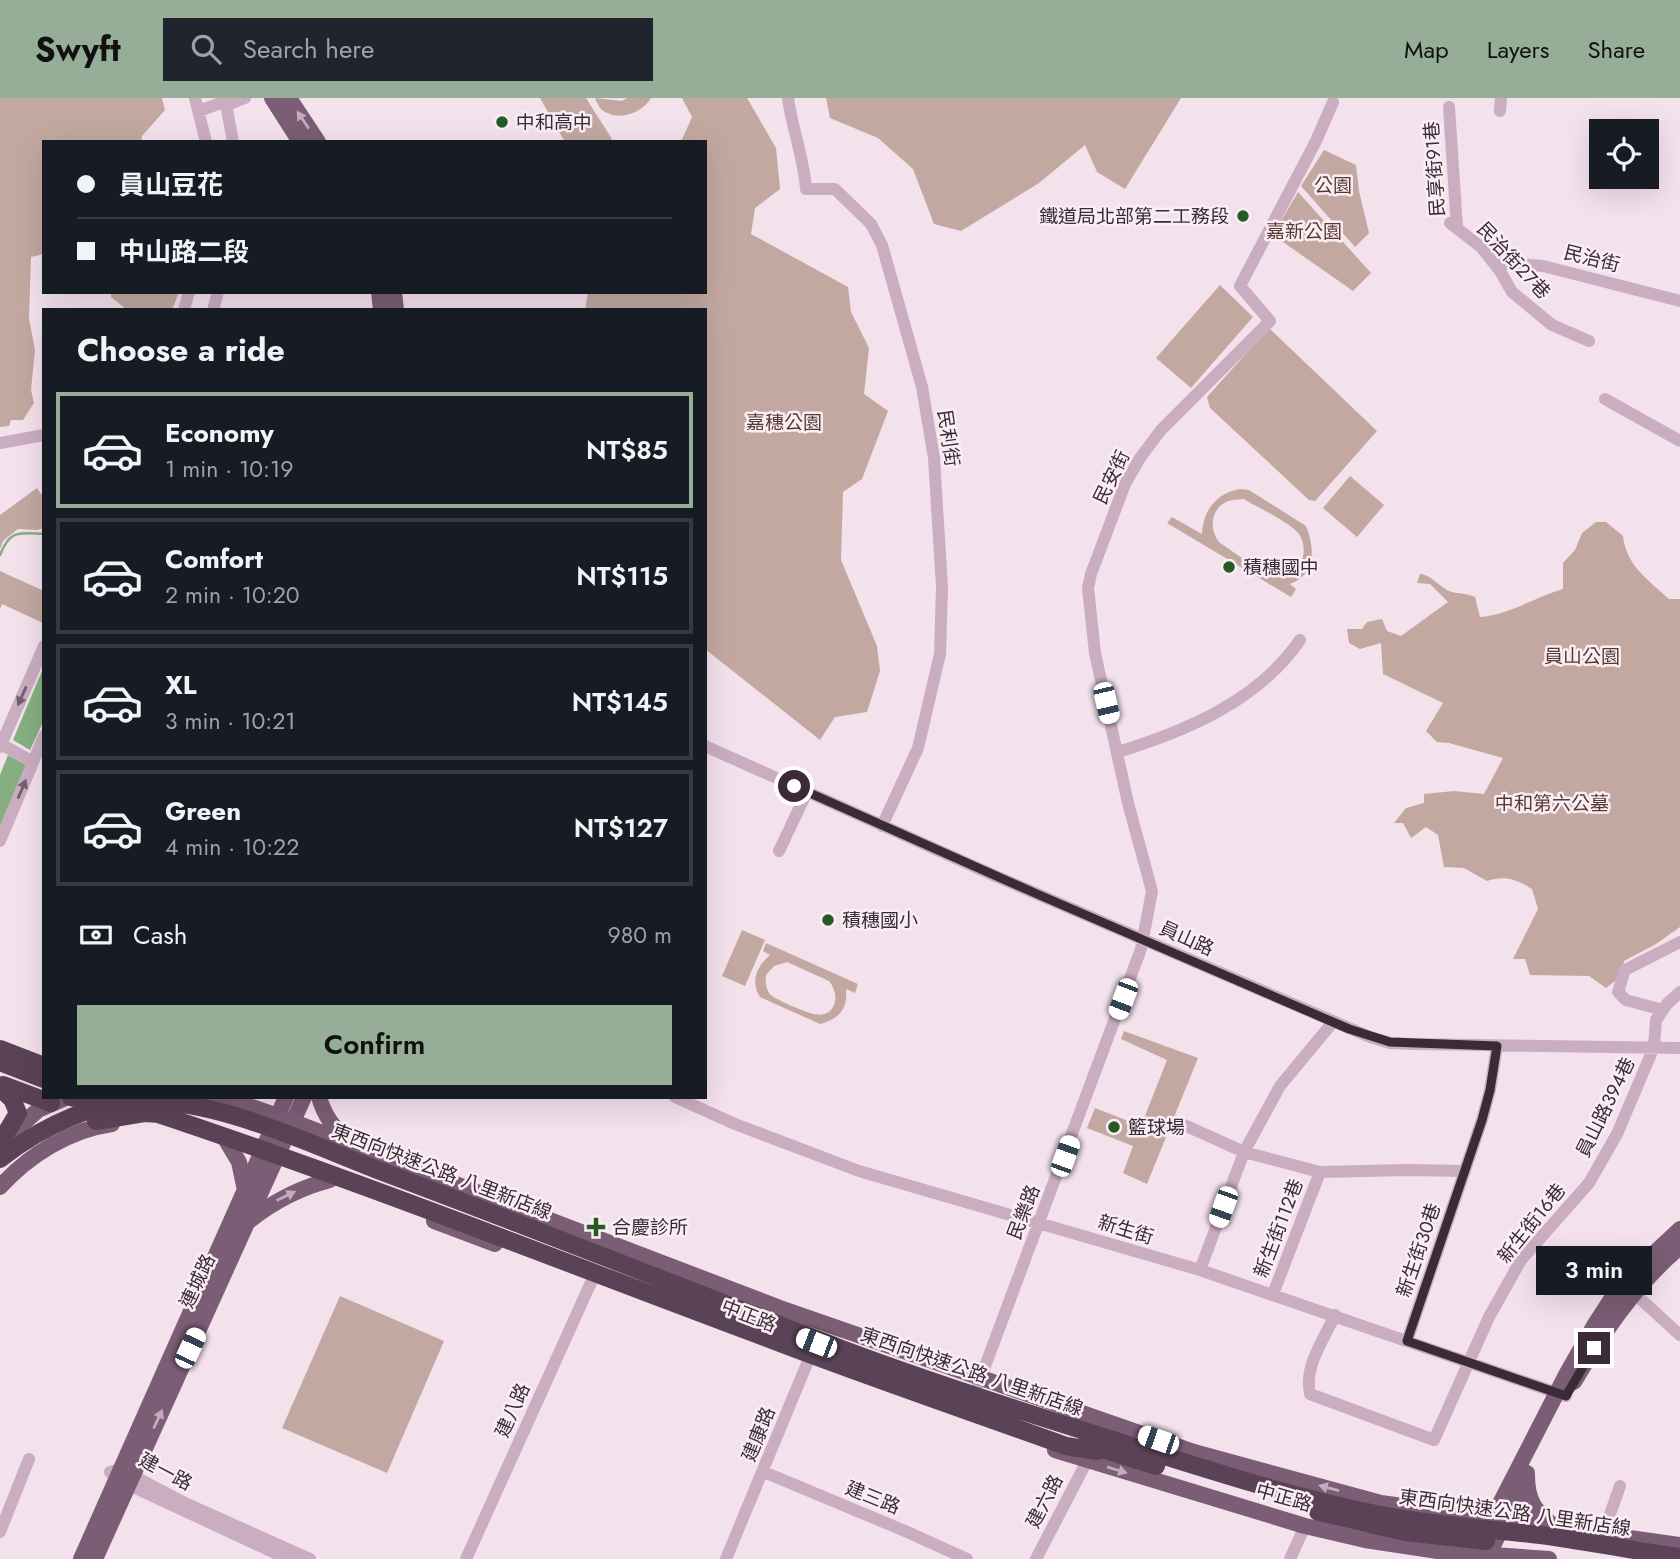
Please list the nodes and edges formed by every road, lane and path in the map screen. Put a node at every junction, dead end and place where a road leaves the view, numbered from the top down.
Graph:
1 (195, 98) edge
2 (245, 98) edge
3 (272, 98) edge
4 (289, 98) edge
5 (788, 98) edge
6 (226, 99) edge
7 (1333, 102) dead end
8 (1448, 107) dead end
9 (199, 111) junction
10 (206, 140) edge
11 (233, 140) edge
12 (299, 140) edge
13 (317, 140) edge
14 (1454, 226) joint
15 (1493, 262) junction
16 (1680, 301) edge
17 (1589, 341) dead end
18 (1605, 399) dead end
19 (42, 435) edge
20 (1680, 441) edge
21 (0, 443) edge
22 (1300, 640) dead end
23 (42, 651) edge
24 (42, 741) edge
25 (1, 745) edge
26 (707, 747) edge
27 (1118, 752) junction
28 (33, 762) junction
29 (807, 792) junction
30 (882, 826) junction
31 (0, 841) edge
32 (779, 851) dead end
33 (1145, 940) junction
34 (1680, 942) edge
35 (1680, 992) edge
36 (1663, 1010) junction
37 (1334, 1022) junction
38 (0, 1043) edge
39 (1497, 1046) junction
40 (1654, 1047) junction
41 (1680, 1048) edge
42 (0, 1049) edge
43 (42, 1059) edge
44 (0, 1062) edge
45 (42, 1065) edge
46 (0, 1074) edge
47 (42, 1078) edge
48 (0, 1086) edge
49 (42, 1090) edge
50 (42, 1094) edge
51 (0, 1097) edge
52 (67, 1099) edge
53 (163, 1099) edge
54 (178, 1099) edge
55 (240, 1099) edge
56 (286, 1099) edge
57 (302, 1099) edge
58 (320, 1099) edge
59 (680, 1099) edge
60 (135, 1115) junction
61 (283, 1124) junction
62 (1182, 1124) dead end
63 (193, 1126) junction
64 (252, 1128) junction
65 (58, 1130) junction
66 (2, 1141) edge
67 (227, 1142) junction
68 (360, 1147) junction
69 (270, 1152) junction
70 (1244, 1152) junction
71 (0, 1158) edge
72 (30, 1158) junction
73 (0, 1166) edge
74 (1465, 1171) junction
75 (0, 1172) edge
76 (1321, 1172) junction
77 (330, 1180) junction
78 (1589, 1183) joint
79 (0, 1187) edge
80 (245, 1190) junction
81 (247, 1222) junction
82 (1040, 1223) junction
83 (1680, 1229) edge
84 (1680, 1247) edge
85 (596, 1269) junction
86 (1200, 1270) junction
87 (1634, 1293) junction
88 (1273, 1294) junction
89 (1335, 1315) junction
90 (824, 1324) junction
91 (1680, 1335) edge
92 (1407, 1341) junction
93 (816, 1343) junction
94 (808, 1361) junction
95 (1468, 1363) junction
96 (980, 1379) junction
97 (1562, 1395) junction
98 (972, 1399) junction
99 (965, 1418) junction
100 (1121, 1449) junction
101 (29, 1460) dead end
102 (1087, 1461) junction
103 (764, 1472) junction
104 (1527, 1473) junction
105 (124, 1477) junction
106 (1620, 1486) dead end
107 (1498, 1520) junction
108 (1538, 1525) junction
109 (1305, 1526) junction
110 (1556, 1528) junction
111 (0, 1532) edge
112 (1603, 1535) junction
113 (1491, 1536) junction
114 (1680, 1545) edge
115 (1444, 1555) edge
116 (1481, 1556) edge
117 (1531, 1556) junction
118 (1680, 1557) edge
119 (81, 1559) edge
120 (95, 1559) edge
121 (288, 1559) edge
122 (310, 1559) edge
123 (466, 1559) edge
124 (726, 1559) edge
125 (967, 1559) edge
126 (1036, 1559) edge
127 (1290, 1559) edge
128 (1549, 1559) edge
129 (1636, 1559) edge

1 - 9 street
2 - 6 street
3 - 12 main road
13 -> 4 main road
5 - 30 street, 民利街
6 - 9 street
6 - 11 street
7 - 27 street, 民安街
8 - 14 street, 民享街91巷
9 - 10 street
14 - 15 street, 民治街27巷
15 - 16 street, 民治街
15 - 17 street, 民治街27巷
18 - 20 street
19 - 21 street
22 - 27 street
23 -> 25 street
24 - 28 street
25 - 28 street
26 - 29 street, 員山路
27 - 33 street, 民安街
31 -> 28 street
29 - 30 street, 員山路
29 - 32 street
30 - 33 street, 員山路
33 - 37 street, 員山路
33 - 82 street, 民樂路
34 - 36 street
35 - 36 street
36 - 40 street, 員山路394巷
37 - 39 street, 員山路
37 - 70 street
38 - 43 street
39 - 40 street, 員山路
39 - 74 street, 新生街30巷
40 - 41 street, 員山路
40 - 78 street, 員山路394巷
42 - 45 highway
44 - 47 highway
46 - 49 highway
48 - 50 highway
48 - 66 highway
51 - 66 street
52 - 60 highway, bridge
52 - 65 main road
52 - 66 main road
53 - 64 highway, bridge
54 - 100 highway, bridge
55 - 61 main road, 中正路
56 - 61 main road, 連城路
57 - 61 main road, 連城路
58 - 68 main road
59 - 82 street, 新生街
60 - 63 main road, 中正路
60 - 64 highway, bridge
60 - 72 main road, 中正路
60 - 100 highway, bridge
61 - 68 main road, 中正路
61 - 69 main road, 連城路
62 - 70 street, 新生街112巷
63 - 67 main road, 中正路
63 - 69 main road
64 - 85 highway
65 - 72 main road
65 - 73 main road
66 - 71 main road
67 - 69 main road, 中正路
67 - 80 main road
68 - 90 main road, 中正路
69 - 77 main road, 中正路
69 - 80 main road, 連城路
69 - 81 main road, 連城路
70 - 76 street, 新生街112巷
70 - 86 street
71 - 100 highway, 東西向快速公路 八里新店線, bridge
72 - 79 main road, 中正路
74 - 76 street
74 - 92 street, 新生街30巷
75 - 100 highway, 東西向快速公路 八里新店線, bridge
76 - 88 street, 新生街112巷
81 -> 77 main road
77 - 85 main road, 中正路
78 - 95 street, 新生街16巷
80 - 105 main road, 連城路
105 -> 81 main road, 連城路
82 - 86 street, 新生街
82 - 96 street, 民樂路
83 - 97 main road
84 - 87 main road
85 - 93 highway
85 - 94 main road, 中正路
85 - 123 street, 建八路
86 - 88 street, 新生街
87 - 91 street
87 - 97 main road
88 - 89 street, 新生街
89 - 92 street, 新生街
89 - 95 street, 新生街16巷
90 - 93 street, 建康路
90 - 96 main road, 中正路
92 - 95 street, 新生街
93 - 94 street, 建康路
93 - 98 main road
94 - 99 main road, 中正路
94 - 103 street, 建康路
95 - 97 street, 新生街
96 - 98 street, 民樂路
107 -> 96 main road, 中正路
97 - 104 main road
97 - 107 main road
98 - 99 street, 民樂路
98 - 113 main road
99 - 102 main road, 中正路
100 - 118 highway, 東西向快速公路 八里新店線, bridge
100 - 129 highway, 東西向快速公路 八里新店線, bridge
101 - 111 street
102 -> 109 main road, 中正路
102 - 126 street, 建六路
103 - 124 street, 建康路
103 - 125 street, 建三路
104 - 107 main road
104 - 110 main road
105 - 119 main road, 連城路
105 - 120 main road, 連城路
105 - 121 street, 建一路
105 - 122 street, 建一路
106 - 112 street
107 - 108 main road, 中正路
107 - 113 main road
108 - 110 main road, 中正路
108 - 113 main road
109 - 115 main road, 中正路
109 - 127 street
110 - 112 main road, 中正路
112 - 114 main road, 中正路
113 - 116 main road
113 - 117 main road
115 - 116 main road, 中正路
116 - 117 main road, 中正路
117 - 128 main road, 中正路

